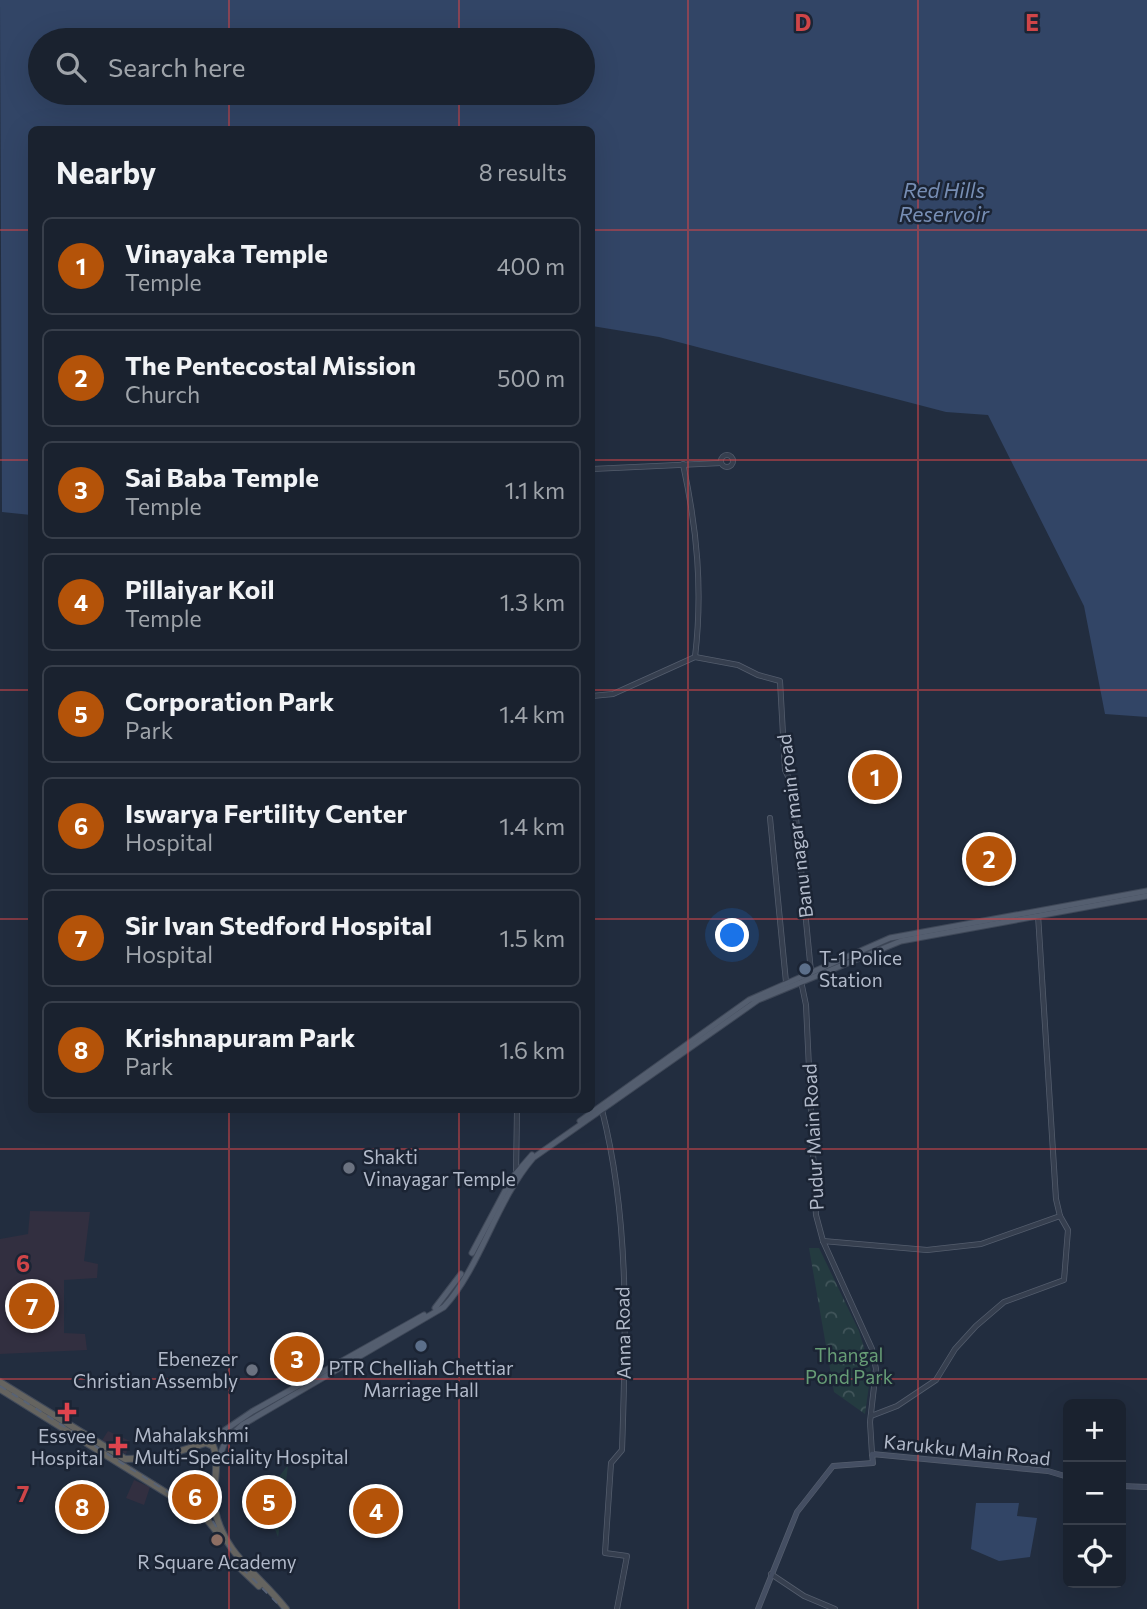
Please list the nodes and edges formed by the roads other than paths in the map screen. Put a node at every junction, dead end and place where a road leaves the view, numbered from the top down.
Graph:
1 (721, 463) dead end
2 (683, 464) junction
3 (595, 469) edge
4 (695, 657) junction
5 (595, 696) edge
6 (770, 818) dead end
7 (1147, 893) edge
8 (1038, 914) junction
9 (811, 972) junction
10 (800, 980) junction
11 (786, 982) junction
12 (595, 1109) edge
13 (602, 1110) junction
14 (517, 1113) edge
15 (590, 1113) edge
16 (517, 1175) junction
17 (1060, 1216) junction
18 (824, 1241) junction
19 (0, 1382) edge
20 (0, 1389) edge
21 (871, 1416) junction
22 (206, 1443) junction
23 (872, 1454) junction
24 (134, 1460) junction
25 (214, 1467) junction
26 (136, 1472) junction
27 (1063, 1476) edge
28 (1126, 1486) edge
29 (1147, 1487) edge
30 (215, 1509) junction
31 (205, 1517) junction
32 (771, 1574) junction
33 (284, 1609) edge
34 (617, 1609) edge
35 (758, 1609) edge
36 (835, 1609) edge

1 - 2 street
2 - 3 street
2 - 4 street
4 - 5 street
4 - 9 street, Banu nagar main road
6 - 11 street
7 - 8 main road
7 - 9 main road
8 - 10 main road
8 - 17 street
9 - 10 main road
10 - 11 main road
10 - 13 main road
10 - 18 street, Pudur Main Road
11 - 12 main road
13 - 16 main road
13 - 34 street, Anna Road
14 - 16 street
15 - 16 main road
16 - 22 main road
16 - 25 main road
17 - 18 street
17 - 21 street
18 - 21 street, Pudur Main Road
19 - 24 highway
20 - 26 highway
21 - 23 street, Pudur Main Road
22 - 24 highway
22 - 25 highway
23 - 27 main road, Karukku Main Road
23 - 32 main road, Karukku Main Road
24 - 26 highway
25 - 30 highway
26 - 31 highway
28 - 29 main road
30 - 31 highway
30 - 33 highway
31 - 33 highway
32 - 35 main road
32 - 36 street

